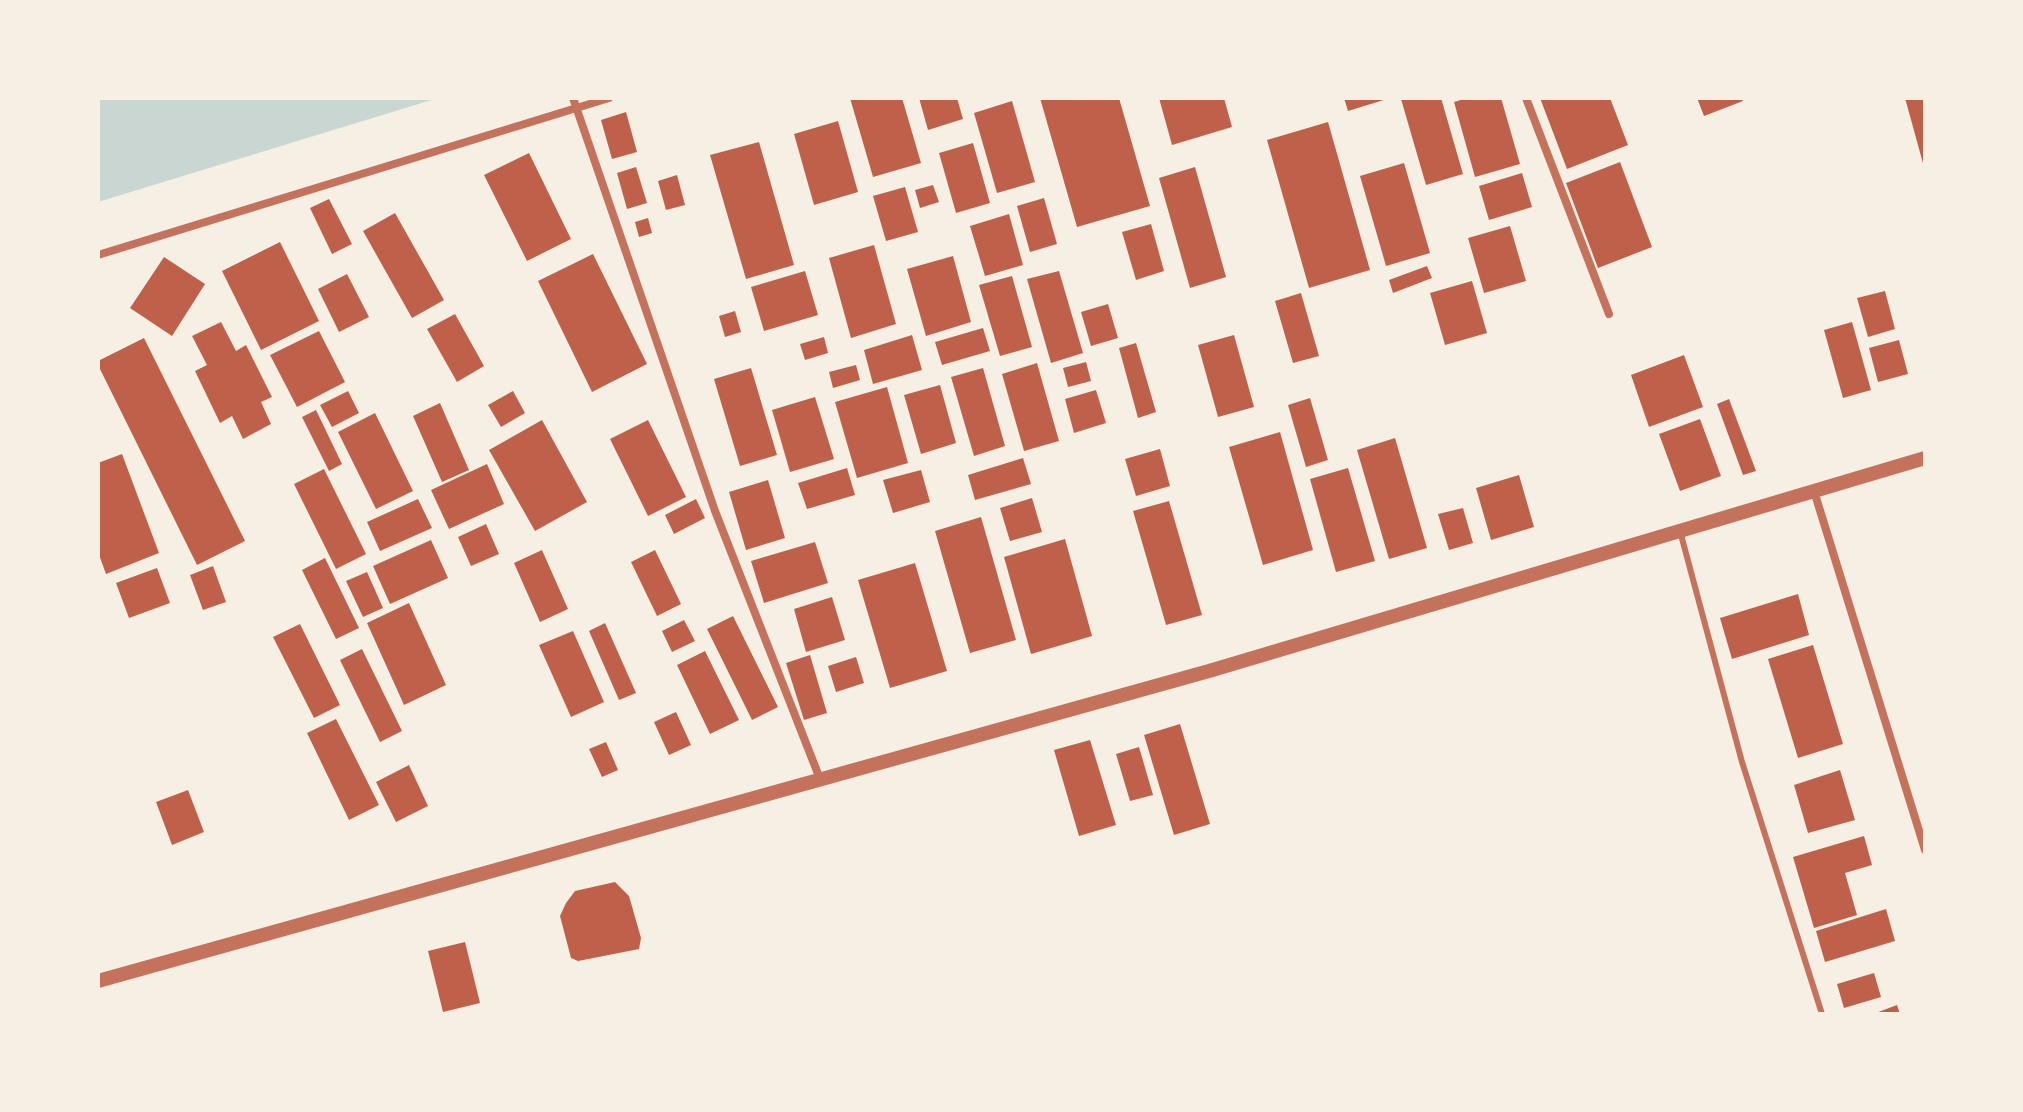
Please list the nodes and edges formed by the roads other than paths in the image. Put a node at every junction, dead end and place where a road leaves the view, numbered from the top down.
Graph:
1 (573, 98) edge
2 (609, 98) edge
3 (1526, 98) edge
4 (576, 108) junction
5 (98, 255) edge
6 (1609, 314) dead end
7 (1925, 458) edge
8 (1814, 491) junction
9 (1680, 531) junction
10 (820, 779) junction
11 (1925, 850) edge
12 (98, 981) edge
13 (1822, 1014) edge

1 - 4 street
2 - 4 street
3 - 6 street
4 - 5 street
4 - 10 street
7 - 8 street
8 - 9 street
8 - 11 street
9 - 10 street
9 - 13 lane
10 - 12 street

